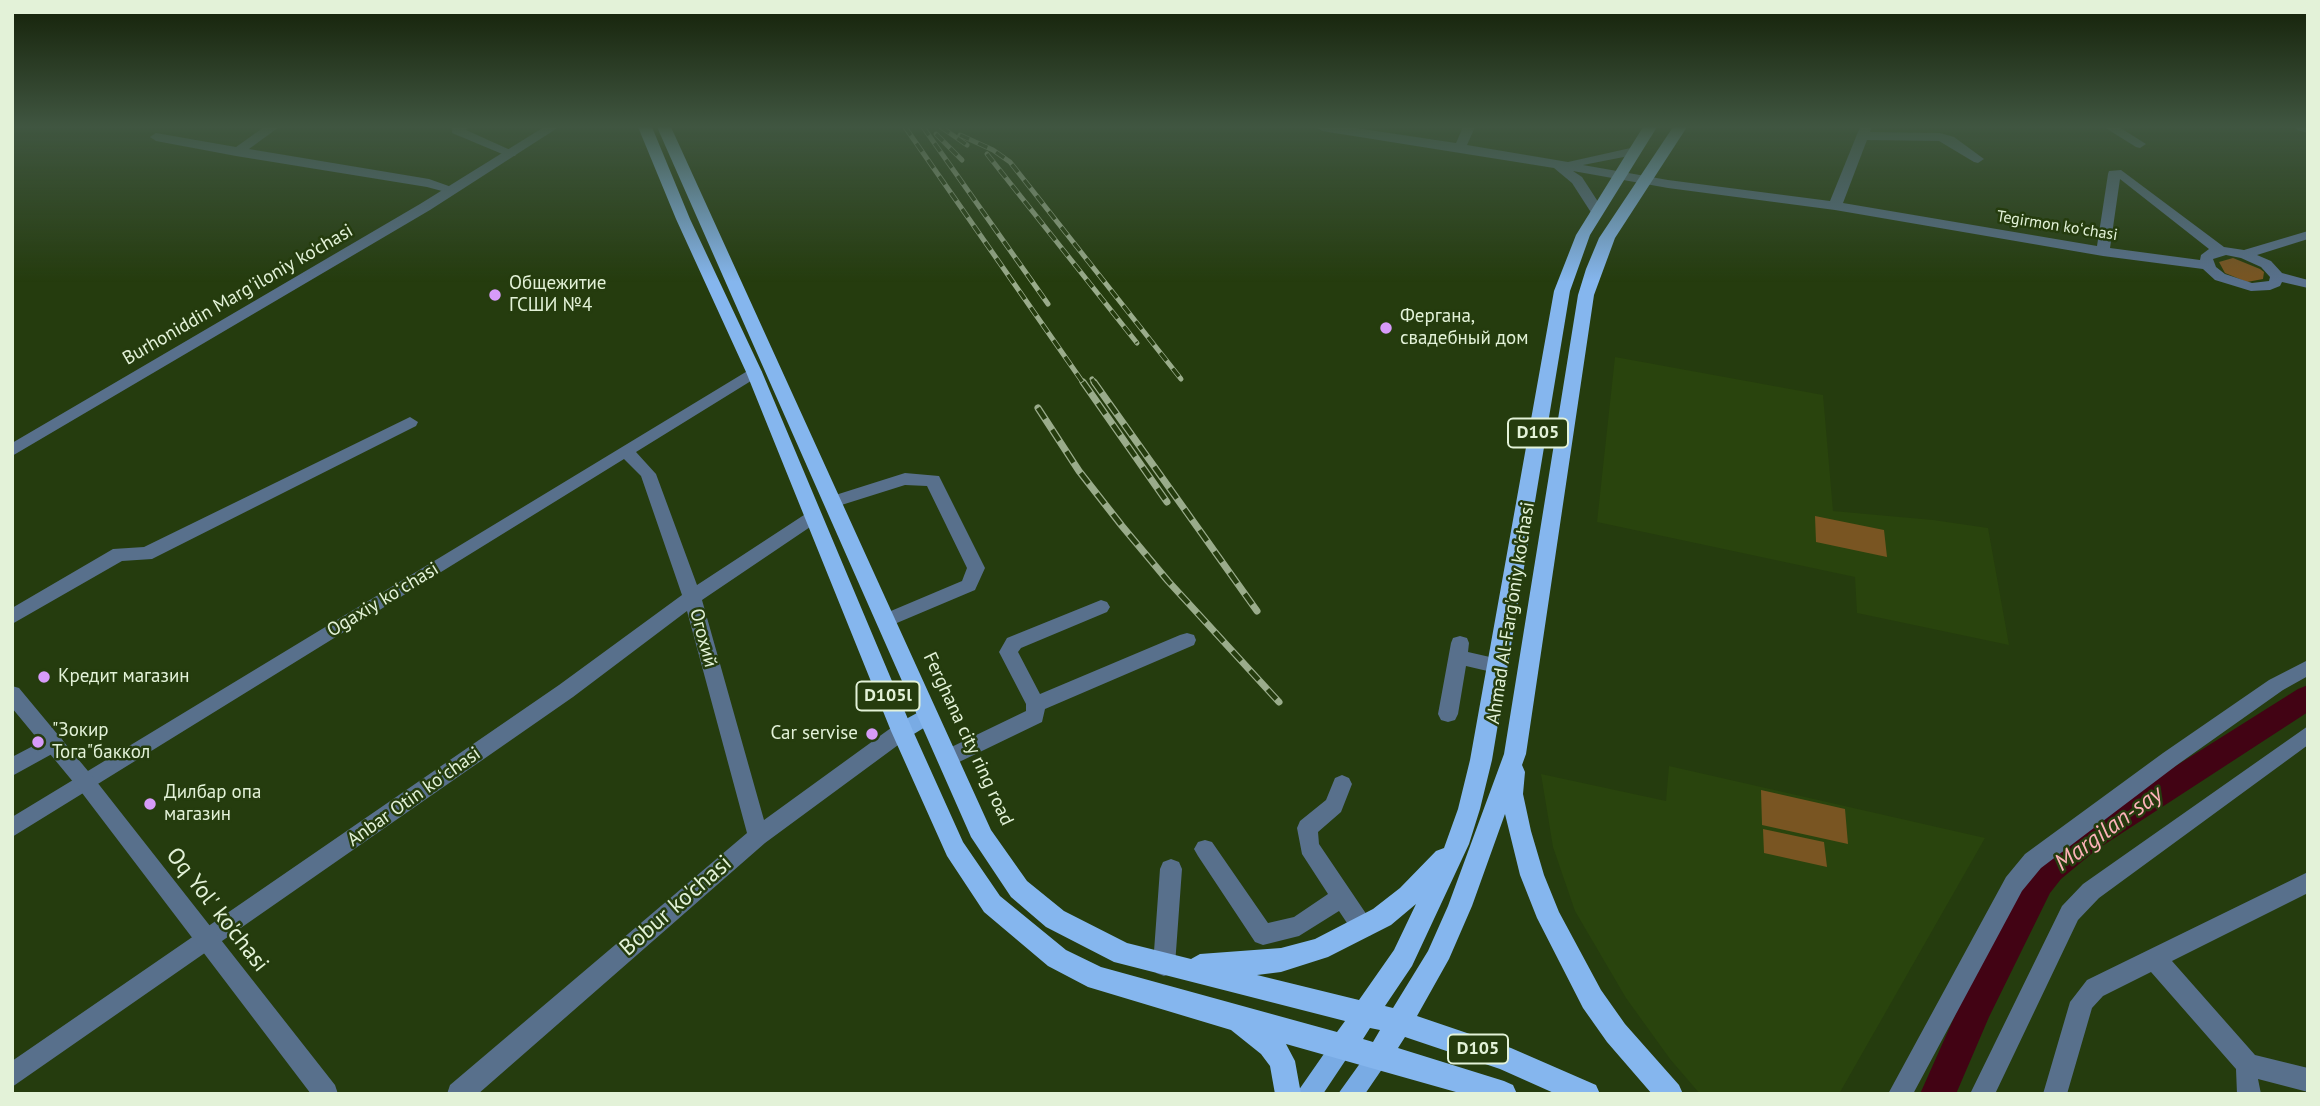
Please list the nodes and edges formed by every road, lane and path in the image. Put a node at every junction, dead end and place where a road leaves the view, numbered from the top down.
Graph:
1 (402, 179) edge
2 (471, 179) edge
3 (666, 179) edge
4 (687, 179) edge
5 (1575, 179) edge
6 (1617, 179) edge
7 (1639, 179) edge
8 (1846, 179) edge
9 (2113, 179) edge
10 (2127, 179) edge
11 (1647, 180) junction
12 (453, 190) junction
13 (1835, 206) junction
14 (1597, 211) junction
15 (2308, 235) edge
16 (2103, 251) junction
17 (2220, 251) junction
18 (2245, 254) junction
19 (2207, 265) junction
20 (2277, 276) junction
21 (2308, 284) edge
22 (754, 372) junction
23 (410, 422) dead end
24 (12, 450) edge
25 (626, 451) junction
26 (832, 502) junction
27 (813, 517) junction
28 (692, 597) junction
29 (1101, 607) dead end
30 (12, 617) edge
31 (885, 621) junction
32 (1187, 640) dead end
33 (1496, 665) junction
34 (2308, 667) edge
35 (12, 694) edge
36 (1036, 704) junction
37 (1448, 714) dead end
38 (928, 715) junction
39 (902, 731) junction
40 (2308, 734) edge
41 (54, 743) junction
42 (1515, 754) junction
43 (948, 758) junction
44 (12, 767) edge
45 (86, 783) junction
46 (1342, 784) dead end
47 (12, 828) edge
48 (758, 836) junction
49 (1457, 844) junction
50 (1205, 849) dead end
51 (1171, 869) dead end
52 (2308, 881) edge
53 (1342, 897) junction
54 (1363, 928) junction
55 (206, 940) junction
56 (2155, 959) junction
57 (1167, 966) junction
58 (1366, 1013) junction
59 (1233, 1018) junction
60 (1401, 1023) junction
61 (1343, 1046) junction
62 (1379, 1056) junction
63 (2248, 1065) junction
64 (12, 1075) edge
65 (2308, 1080) edge
66 (326, 1094) edge
67 (459, 1094) edge
68 (1288, 1094) edge
69 (1308, 1094) edge
70 (1350, 1094) edge
71 (1504, 1094) edge
72 (1587, 1094) edge
73 (1670, 1094) edge
74 (1900, 1094) edge
75 (1982, 1094) edge
76 (2055, 1094) edge
77 (2249, 1094) edge

1 - 12 street
2 - 12 street, Burhoniddin Marg'iloniy ko'chasi
3 - 22 highway, D105l
4 - 26 highway, Ferghana city ring road / D105l
5 - 14 street
6 - 14 highway, Ahmad Al-Farg'oniy ko'chasi / D105
7 - 11 street, Tegirmon koʻchasi
8 - 13 street
9 - 16 street
10 - 17 street
11 - 13 street, Tegirmon koʻchasi
11 - 42 highway, Ahmad Al-Farg'oniy ko'chasi / D105
12 - 24 street, Burhoniddin Marg'iloniy ko'chasi
13 - 16 street, Tegirmon koʻchasi
14 - 33 highway, Ahmad Al-Farg'oniy ko'chasi / D105
15 - 18 street
16 - 19 street, Tegirmon koʻchasi
17 - 18 street
17 - 19 street
18 - 20 street
19 - 20 street
20 - 21 street
22 - 25 street, Ogaxiy koʻchasi
22 - 27 highway, D105l
23 - 30 street
25 - 28 street, Огохий
25 - 45 street, Ogaxiy koʻchasi
26 - 31 highway, Ferghana city ring road / D105l
26 - 31 street
27 - 28 street, Anbar Otin koʻchasi
27 - 39 highway, D105l
28 - 48 street, Огохий
28 - 55 street, Anbar Otin koʻchasi
29 - 36 street
31 - 38 highway, Ferghana city ring road / D105l
32 - 36 street
33 - 37 street
33 - 49 highway, Ahmad Al-Farg'oniy ko'chasi / D105
34 - 74 street
35 - 41 street, Oq Yol' ko'chasi
36 - 43 street
38 - 39 main road
38 - 43 highway, Ferghana city ring road / D105l
39 - 48 street, Bobur ko'chasi
39 - 59 highway, D105l
40 - 75 street
41 - 44 street
41 - 45 street, Oq Yol' ko'chasi
42 - 60 highway, Ahmad Al-Farg'oniy ko'chasi / D105
42 - 73 highway
43 - 57 highway, Ferghana city ring road / D105l
45 - 47 street, Ogaxiy koʻchasi
45 - 55 street, Oq Yol' ko'chasi
46 - 53 street
48 - 67 street, Bobur ko'chasi
49 - 54 highway
49 - 58 highway, Ahmad Al-Farg'oniy ko'chasi / D105
50 - 53 street
51 - 57 street
52 - 56 street
53 - 54 street
54 - 57 highway
55 - 64 street, Anbar Otin koʻchasi
55 - 66 street, Oq Yol' ko'chasi
56 - 63 street
56 - 76 street
57 - 58 highway, Ferghana city ring road / D105l
58 - 60 highway, Ferghana city ring road / D105
58 - 61 highway, D105
59 - 61 highway, D105l
59 - 68 highway
60 - 62 highway, Ahmad Al-Farg'oniy ko'chasi / D105
60 - 72 highway, Ferghana city ring road / D105
61 - 62 highway, D105
61 - 69 main road
62 - 70 main road, Ahmad Al-Farg'oniy ko'chasi
62 - 71 highway, D105
63 - 65 street
63 - 77 street

